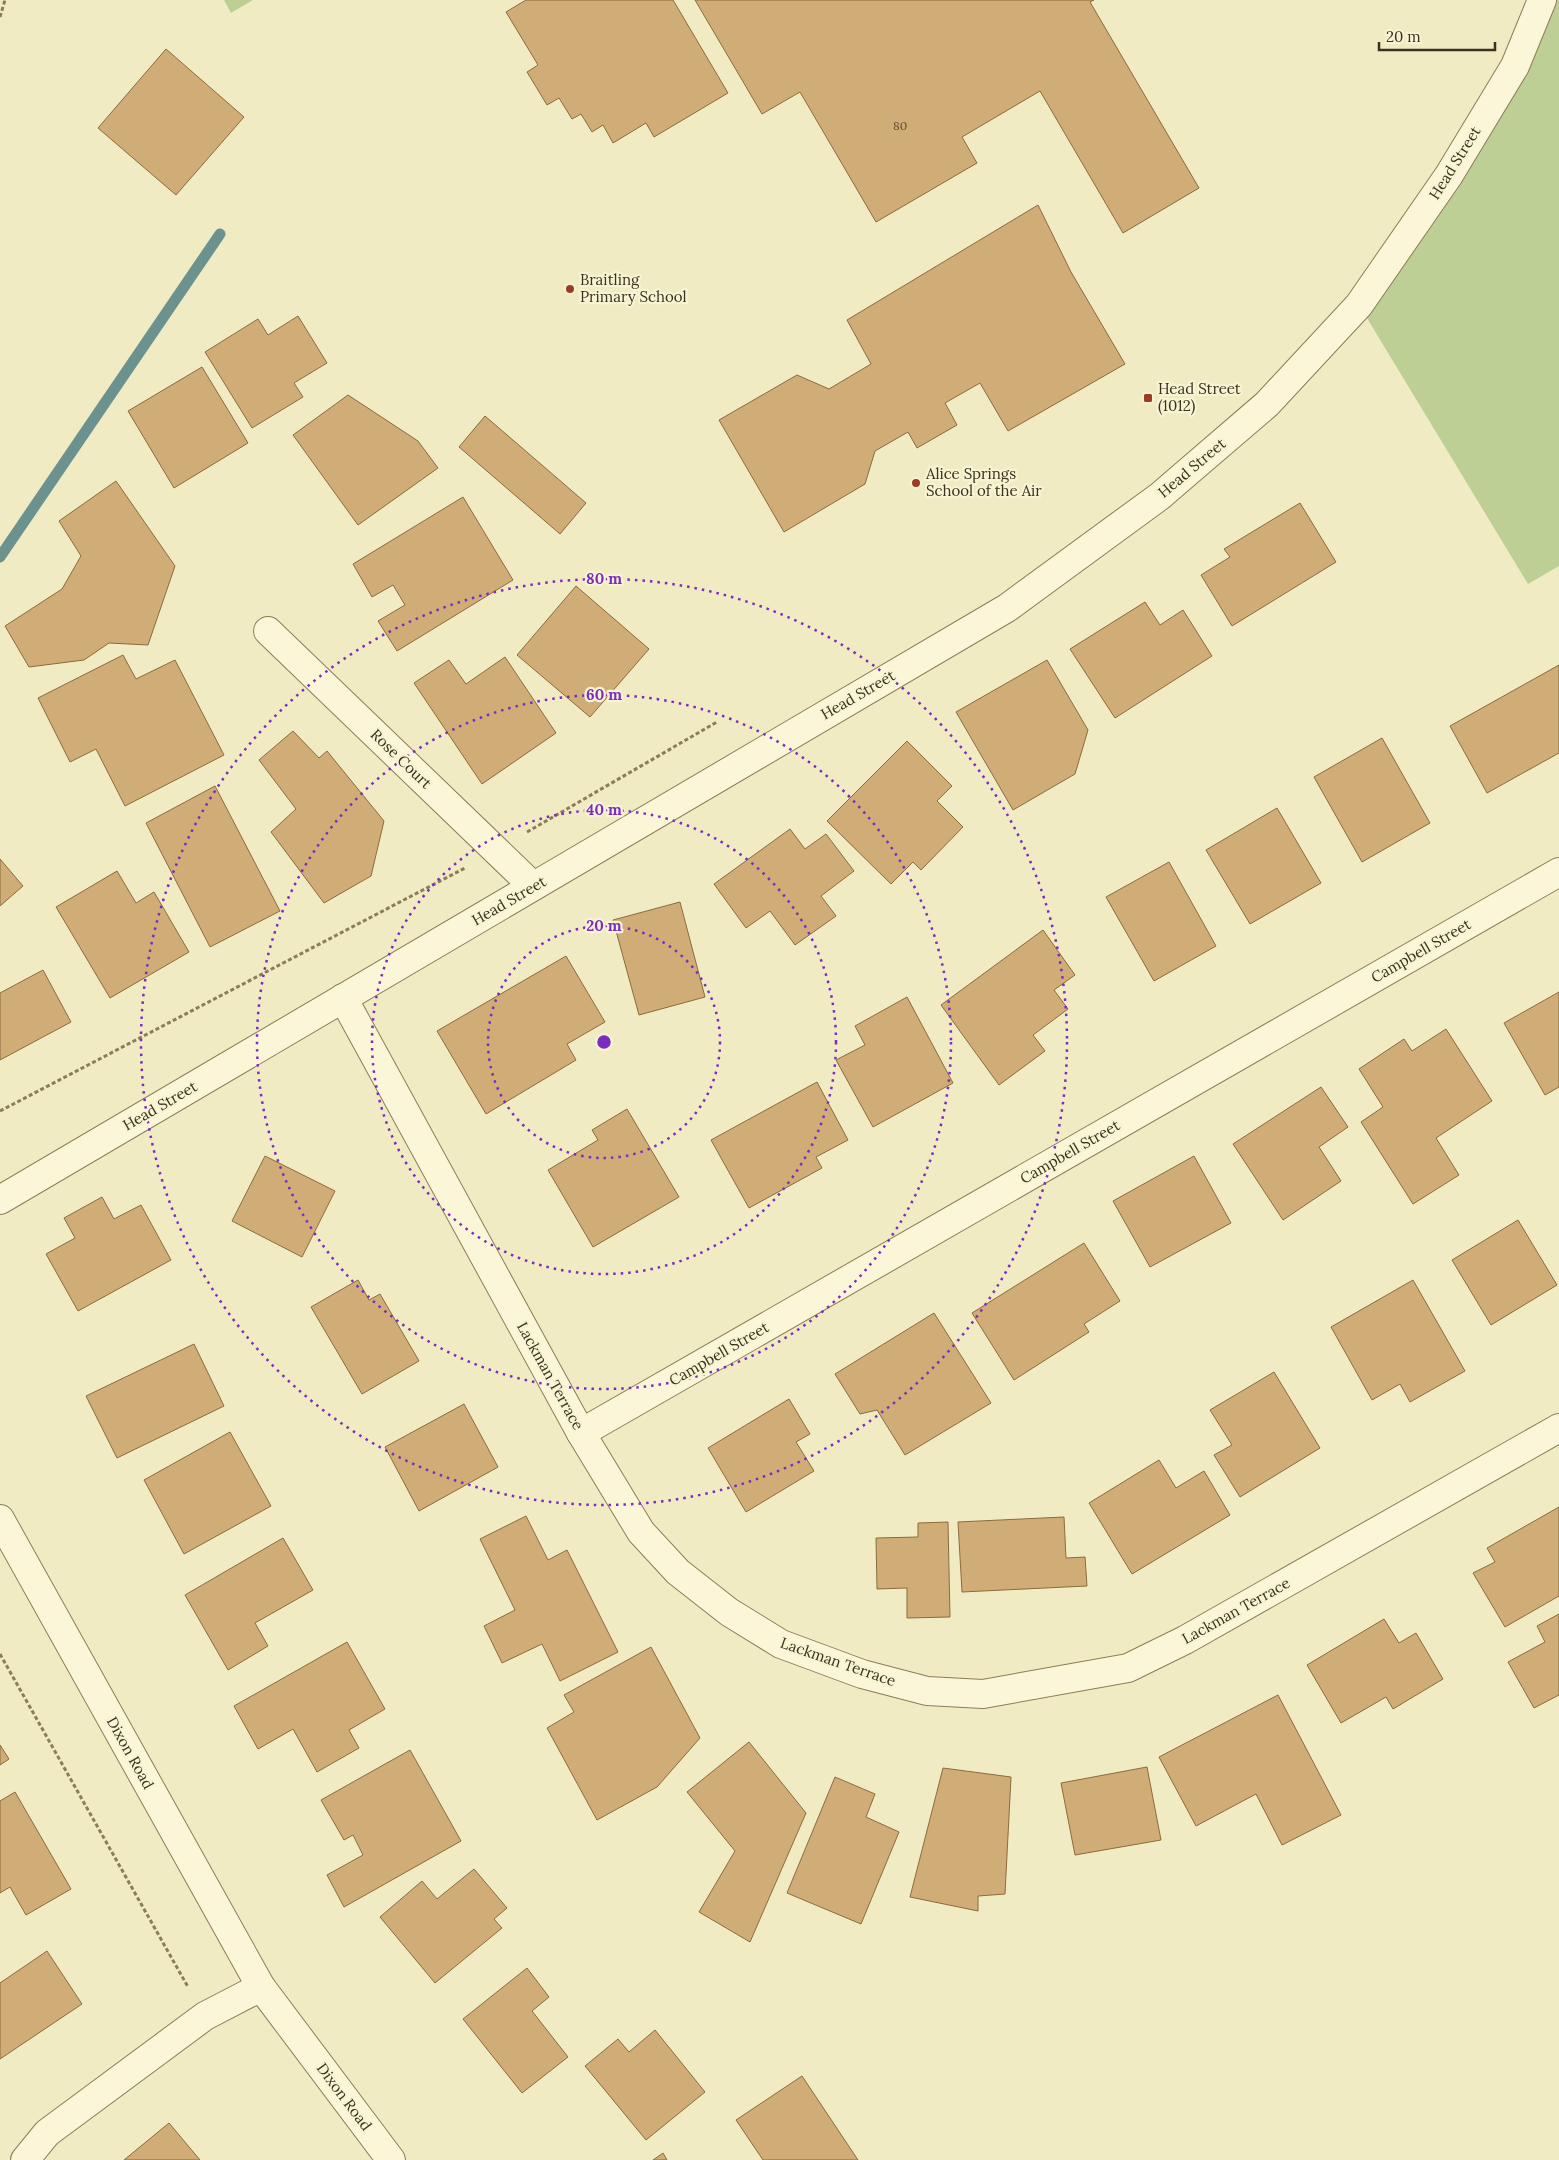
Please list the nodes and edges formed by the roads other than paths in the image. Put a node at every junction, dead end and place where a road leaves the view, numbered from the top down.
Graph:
1 (1542, 0) edge
2 (268, 631) dead end
3 (1559, 872) edge
4 (533, 886) junction
5 (343, 998) junction
6 (0, 1200) edge
7 (1559, 1428) edge
8 (581, 1433) junction
9 (0, 1519) edge
10 (261, 1987) junction
11 (25, 2160) edge
12 (392, 2160) edge

1 - 4 street, Head Street
2 - 4 street, Rose Court
3 - 8 street, Campbell Street
4 - 5 street, Head Street
5 - 6 street, Head Street
5 - 8 street, Lackman Terrace
7 - 8 street, Lackman Terrace
9 - 10 street, Dixon Road
10 - 11 street
10 - 12 street, Dixon Road

